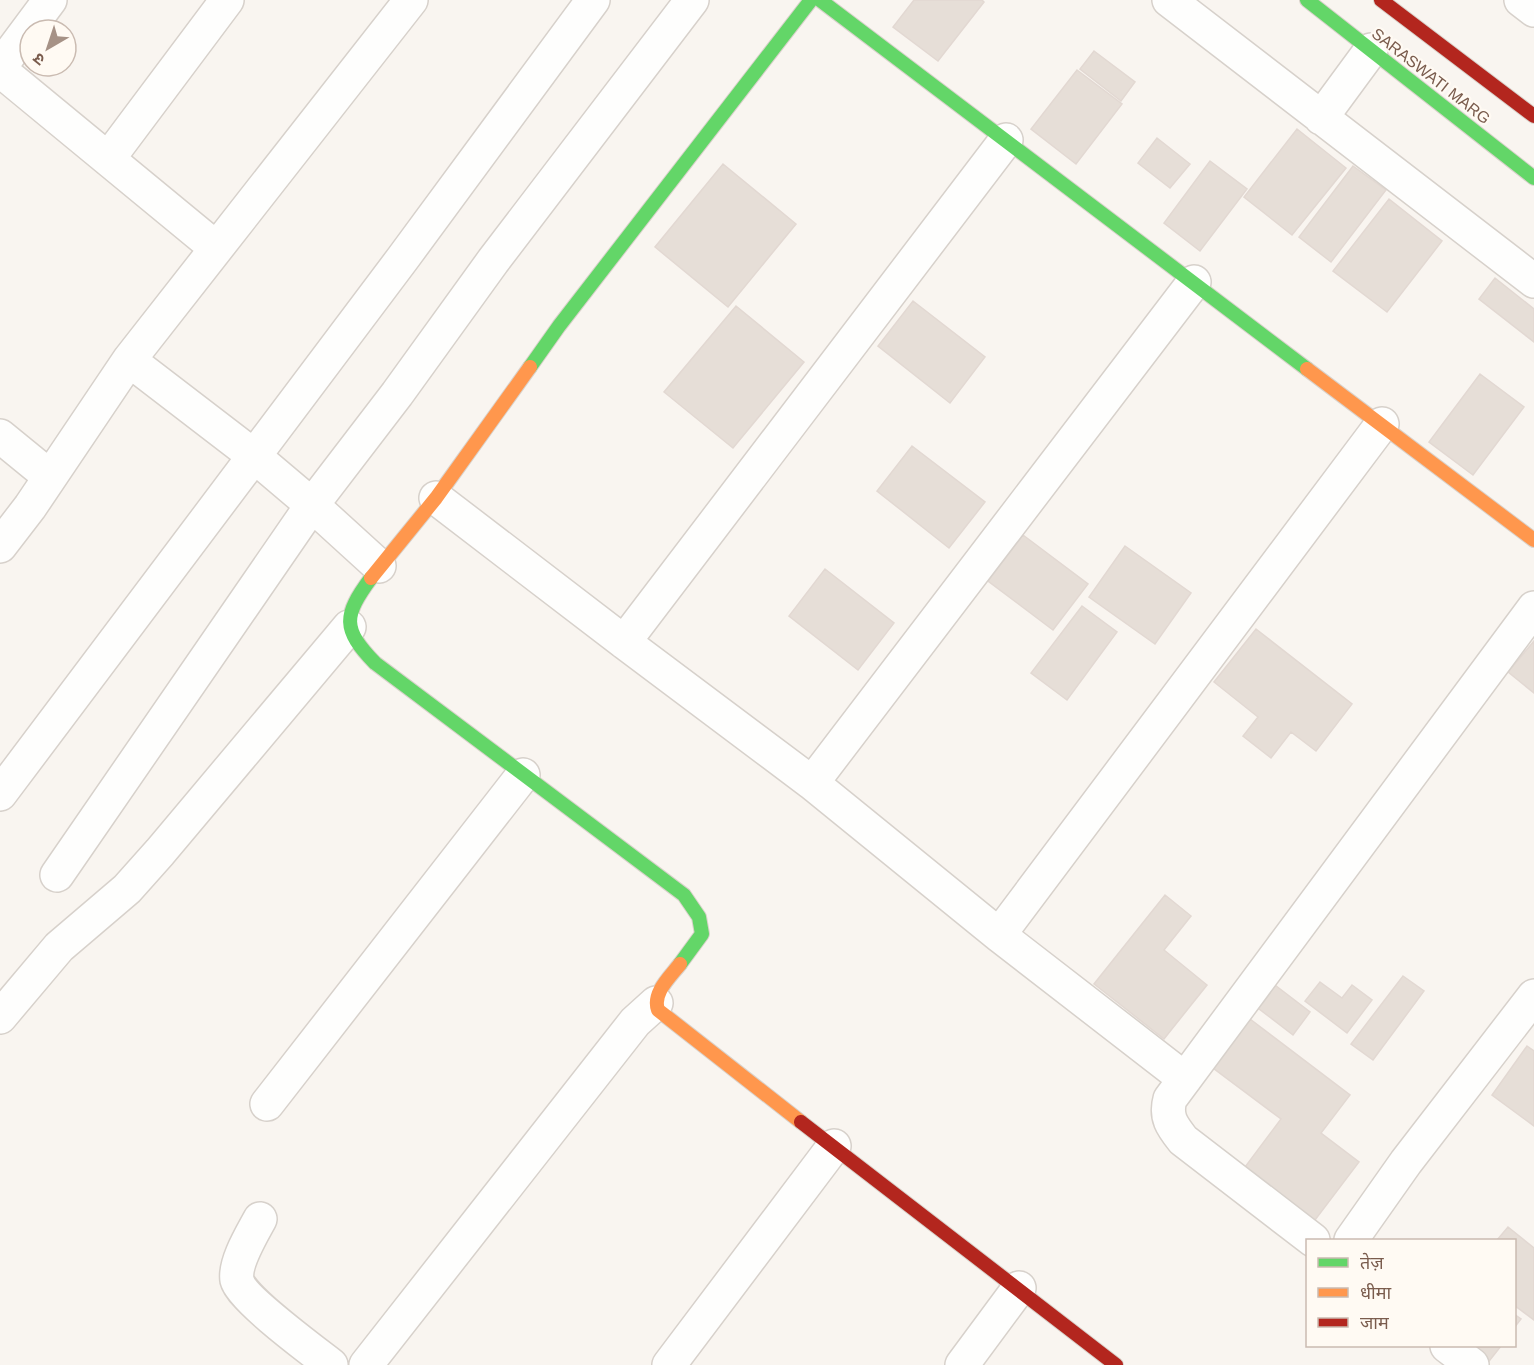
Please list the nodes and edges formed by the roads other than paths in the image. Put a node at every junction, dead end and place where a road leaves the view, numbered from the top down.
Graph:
1 (50, 0) edge
2 (227, 0) edge
3 (411, 0) edge
4 (593, 0) edge
5 (692, 0) edge
6 (811, 0) edge
7 (820, 0) edge
8 (1169, 0) edge
9 (1307, 0) edge
10 (1381, 0) edge
11 (1521, 0) edge
12 (1534, 10) edge
13 (1371, 50) junction
14 (0, 69) edge
15 (1534, 116) edge
16 (1321, 117) junction
17 (1006, 140) junction
18 (108, 159) junction
19 (1534, 178) edge
20 (216, 248) junction
21 (1534, 281) edge
22 (1194, 282) junction
23 (129, 360) junction
24 (1382, 424) junction
25 (0, 436) edge
26 (254, 456) junction
27 (49, 476) junction
28 (436, 498) junction
29 (312, 505) junction
30 (1534, 540) edge
31 (0, 546) edge
32 (379, 566) junction
33 (1534, 608) edge
34 (349, 627) junction
35 (624, 642) junction
36 (524, 775) junction
37 (812, 783) junction
38 (0, 794) edge
39 (57, 875) dead end
40 (999, 935) junction
41 (656, 1004) junction
42 (1530, 1012) edge
43 (0, 1017) edge
44 (1185, 1079) junction
45 (267, 1104) dead end
46 (834, 1146) junction
47 (260, 1219) dead end
48 (1312, 1239) edge
49 (1352, 1239) edge
50 (1019, 1288) junction
51 (1448, 1347) edge
52 (331, 1365) edge
53 (366, 1365) edge
54 (669, 1365) edge
55 (962, 1365) edge
56 (1116, 1365) edge
57 (1472, 1365) edge

1 - 14 street
2 - 18 street
3 - 20 street
4 - 26 street
5 - 29 street
6 - 28 street
7 - 17 street
8 - 16 street
9 - 13 street, SARASWATI MARG
10 - 15 street, SARASWATI MARG
11 - 12 street
13 - 16 street
13 - 19 street, SARASWATI MARG
14 - 18 street
16 - 21 street
17 - 22 street
17 - 35 street
18 - 20 street
20 - 23 street
22 - 24 street
22 - 37 street
23 - 26 street
23 - 27 street
24 - 30 street
24 - 40 street
25 - 27 street
26 - 29 street
26 - 38 street
27 - 31 street
28 - 32 street
28 - 35 street
29 - 32 street
29 - 39 street
32 - 34 street
33 - 44 street
34 - 36 street
34 - 43 street
35 - 37 street
36 - 41 street
36 - 45 street
37 - 40 street
40 - 44 street
41 - 46 street
41 - 53 street
42 - 49 street
44 - 48 street
46 - 50 street
46 - 54 street
47 - 52 street
50 - 55 street
50 - 56 street
51 - 57 street

